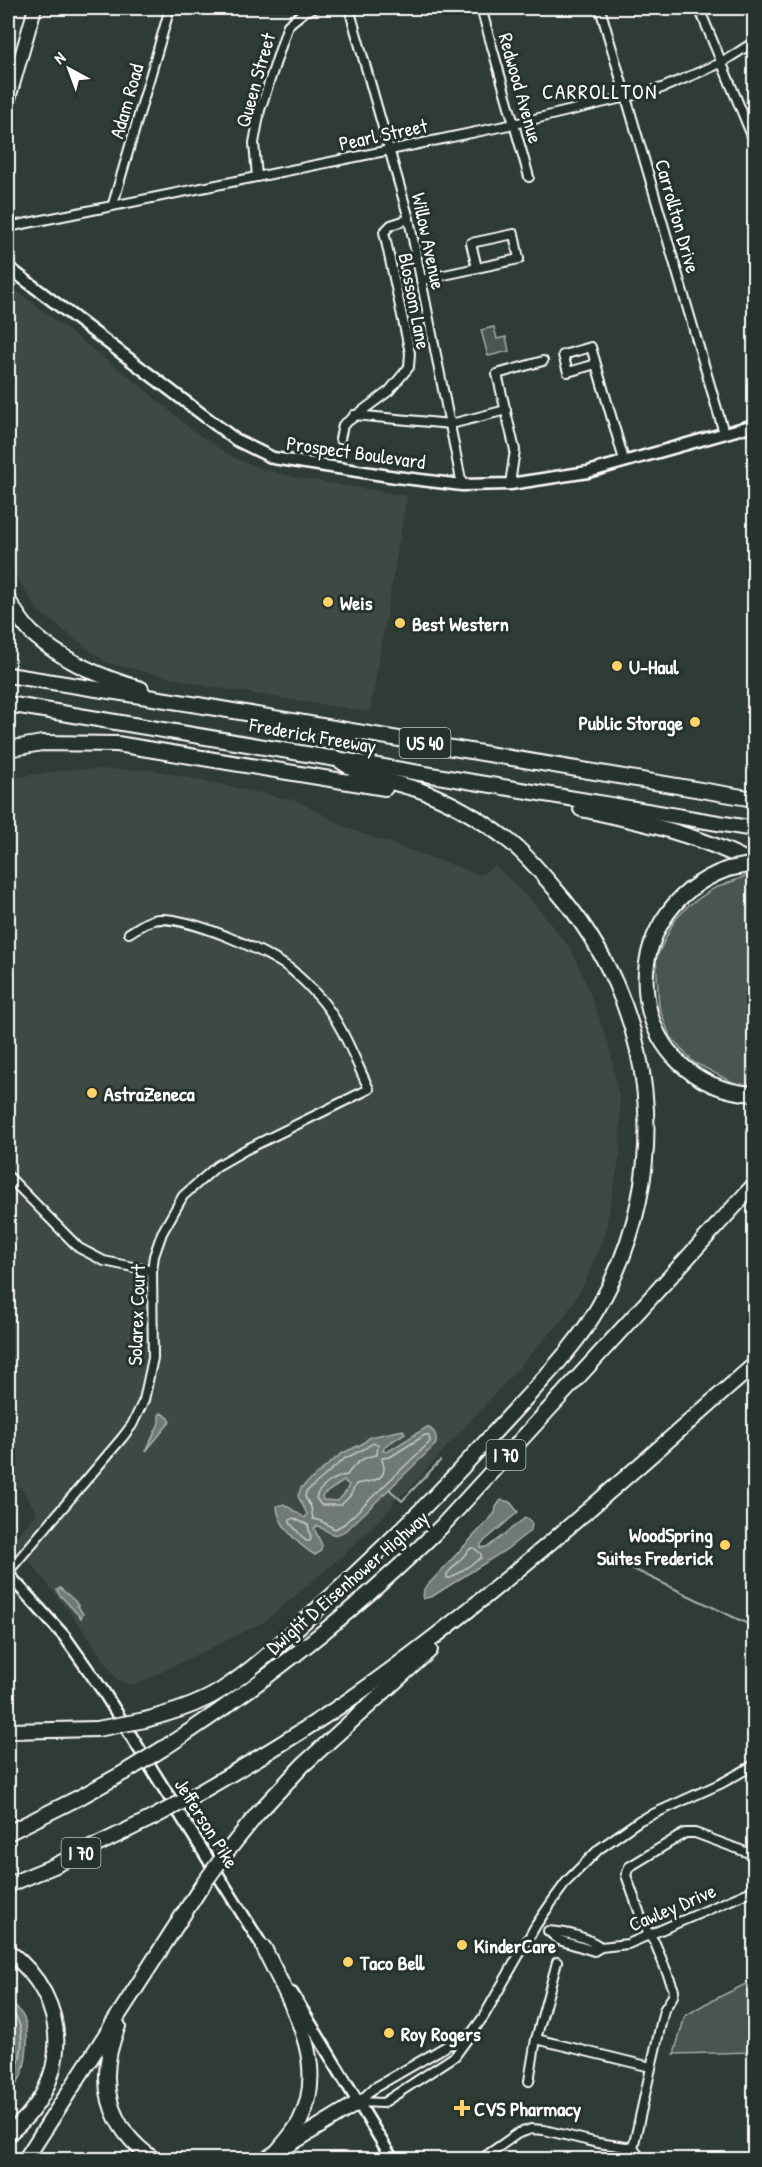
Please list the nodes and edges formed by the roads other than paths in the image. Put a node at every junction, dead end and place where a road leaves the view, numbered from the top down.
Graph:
1 (35, 8) edge
2 (170, 8) edge
3 (315, 8) edge
4 (350, 8) edge
5 (481, 8) edge
6 (600, 8) edge
7 (699, 8) edge
8 (754, 42) edge
9 (721, 63) junction
10 (626, 97) junction
11 (8, 102) edge
12 (514, 124) junction
13 (754, 141) edge
14 (390, 150) junction
15 (257, 177) junction
16 (529, 177) dead end
17 (113, 204) junction
18 (409, 219) junction
19 (8, 227) edge
20 (8, 267) edge
21 (477, 268) junction
22 (421, 280) junction
23 (543, 361) dead end
24 (596, 364) dead end
25 (506, 410) junction
26 (354, 415) junction
27 (451, 424) junction
28 (754, 425) edge
29 (724, 433) junction
30 (340, 439) dead end
31 (624, 460) junction
32 (510, 484) junction
33 (462, 485) junction
34 (8, 600) edge
35 (8, 675) edge
36 (8, 705) edge
37 (198, 705) junction
38 (8, 749) edge
39 (335, 758) junction
40 (427, 775) junction
41 (652, 781) junction
42 (754, 789) edge
43 (754, 799) edge
44 (754, 829) edge
45 (534, 863) junction
46 (754, 864) edge
47 (129, 933) dead end
48 (754, 1094) edge
49 (8, 1176) edge
50 (754, 1185) edge
51 (152, 1271) junction
52 (754, 1365) edge
53 (8, 1573) edge
54 (497, 1587) junction
55 (346, 1615) junction
56 (222, 1690) junction
57 (8, 1731) edge
58 (754, 1766) edge
59 (8, 1833) edge
60 (754, 1855) edge
61 (8, 1885) edge
62 (754, 1890) edge
63 (536, 1925) junction
64 (649, 1935) junction
65 (264, 1948) junction
66 (8, 1952) edge
67 (557, 1962) dead end
68 (141, 1982) junction
69 (536, 2039) junction
70 (462, 2043) junction
71 (651, 2067) junction
72 (529, 2081) dead end
73 (359, 2102) junction
74 (8, 2134) edge
75 (633, 2148) junction
76 (269, 2157) edge
77 (25, 2160) edge
78 (155, 2160) edge
79 (393, 2160) edge
80 (480, 2160) edge
81 (642, 2160) edge

1 - 11 main road
2 - 17 street, Adam Road
3 - 15 street, Queen Street
4 - 14 street, Willow Avenue
5 - 12 street, Redwood Avenue
6 - 10 street, Carrollton Drive
7 - 9 street
8 - 9 street, Pearl Street
9 - 10 street, Pearl Street
9 - 13 street
10 - 12 street, Pearl Street
10 - 29 street, Carrollton Drive
12 - 14 street, Pearl Street
12 - 16 street, Redwood Avenue
14 - 15 street, Pearl Street
14 - 18 street, Willow Avenue
15 - 17 street, Pearl Street
17 - 19 street, Pearl Street
18 - 22 street, Willow Avenue
18 - 26 street, Blossom Lane
20 - 33 street, Prospect Boulevard
21 - 21 street
21 - 22 street
22 - 27 street, Willow Avenue
23 - 25 street
24 - 31 street
25 - 27 street
25 - 32 street
26 - 27 street
26 - 30 street, Blossom Lane
27 - 33 street, Willow Avenue
28 - 29 street, Prospect Boulevard
29 - 31 street, Prospect Boulevard
31 - 32 street, Prospect Boulevard
32 - 33 street, Prospect Boulevard
34 - 37 highway
35 - 37 highway, Frederick Freeway / US 40
36 - 39 highway, Frederick Freeway / US 40
37 - 41 highway, Frederick Freeway / US 40
38 - 45 highway
39 - 40 highway, Frederick Freeway / US 40
39 - 45 highway
40 - 44 highway, Frederick Freeway
40 - 46 highway, US 40
41 - 42 highway, US 40
41 - 43 highway, Frederick Freeway
45 - 56 highway
46 - 48 highway, bridge
47 - 51 street, Solarex Court
49 - 51 street
50 - 55 highway, Dwight D Eisenhower Highway / I 70
51 - 53 street, Solarex Court
52 - 54 highway, I 70
53 - 65 street, Jefferson Pike
54 - 61 highway, I 70, bridge
54 - 68 highway, bridge
55 - 56 highway
55 - 59 highway, Dwight D Eisenhower Highway / I 70, bridge
56 - 57 highway, bridge
58 - 63 street
60 - 64 street
62 - 64 street, Cawley Drive
63 - 64 street, Cawley Drive
63 - 70 street
64 - 71 street
65 - 73 street, Jefferson Pike
65 - 76 highway
66 - 74 highway
67 - 69 street
68 - 77 highway
68 - 78 highway
69 - 71 street
69 - 72 street
70 - 73 street
70 - 73 street
71 - 75 street
73 - 76 highway
73 - 79 street, Jefferson Pike
75 - 80 street
75 - 81 street

